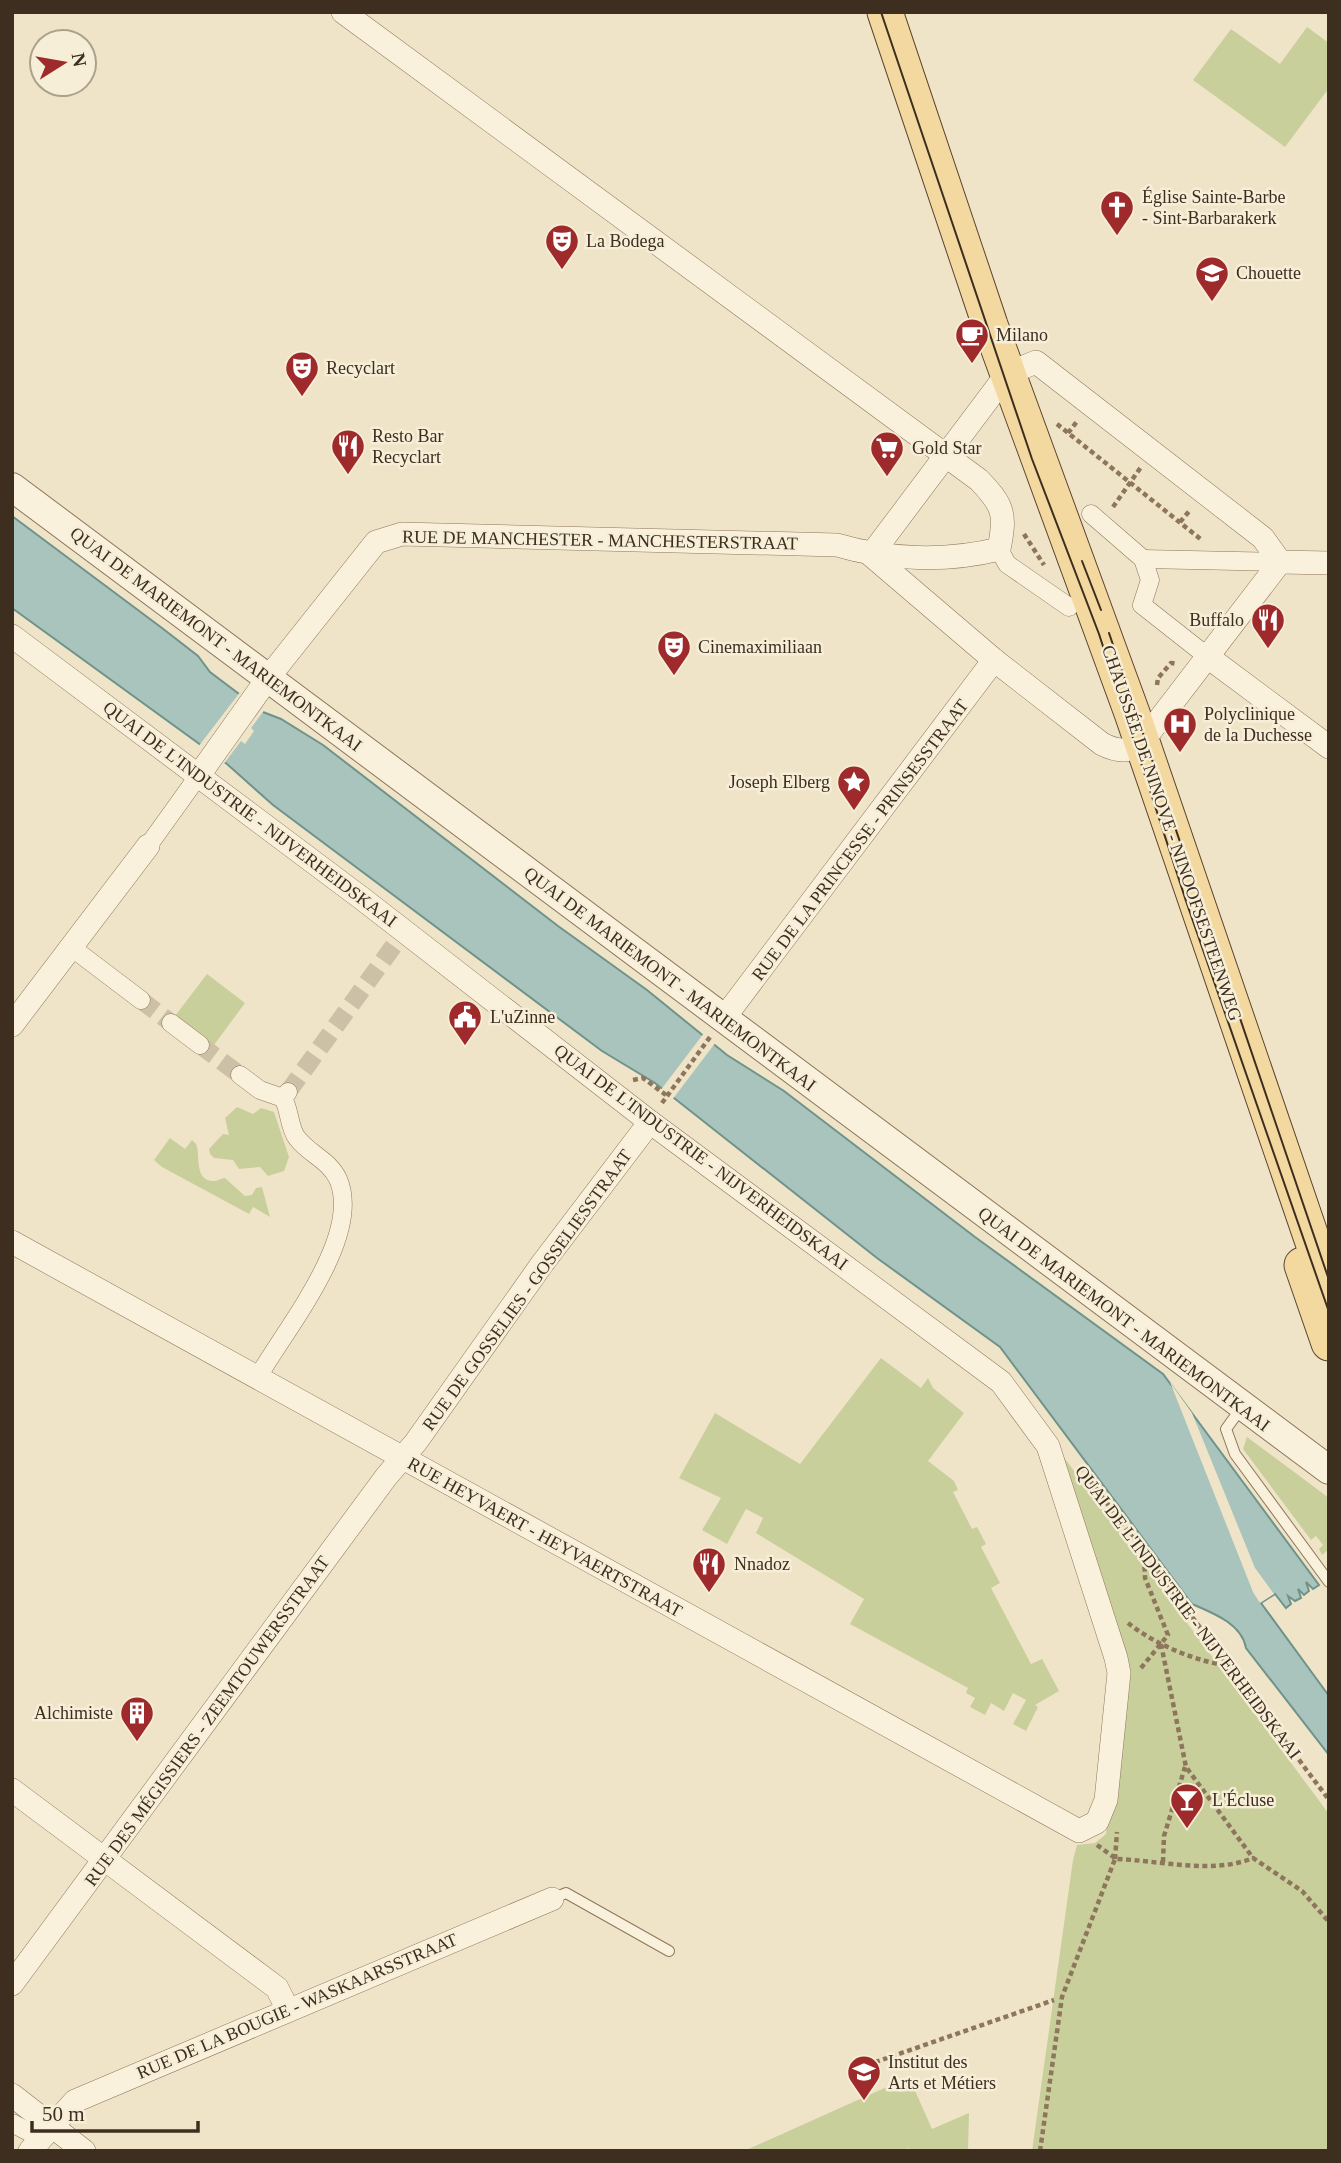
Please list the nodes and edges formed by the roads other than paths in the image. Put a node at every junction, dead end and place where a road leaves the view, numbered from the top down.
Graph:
1 (343, 12) edge
2 (887, 12) edge
3 (1007, 374) junction
4 (945, 457) junction
5 (12, 487) edge
6 (1091, 514) dead end
7 (999, 549) junction
8 (871, 555) junction
9 (1143, 558) junction
10 (1280, 562) junction
11 (1329, 563) edge
12 (1069, 607) dead end
13 (12, 636) edge
14 (1208, 657) junction
15 (994, 660) junction
16 (262, 687) junction
17 (1137, 746) junction
18 (1329, 747) edge
19 (204, 766) junction
20 (148, 846) joint
21 (71, 947) junction
22 (141, 1000) tunnel mouth
23 (171, 1023) tunnel mouth
24 (12, 1025) edge
25 (717, 1028) junction
26 (200, 1045) tunnel mouth
27 (240, 1075) tunnel mouth
28 (650, 1122) junction
29 (12, 1242) edge
30 (1329, 1289) edge
31 (1329, 1343) edge
32 (258, 1377) junction
33 (1242, 1407) junction
34 (402, 1458) junction
35 (1329, 1470) edge
36 (1329, 1583) edge
37 (12, 1790) edge
38 (1079, 1831) joint
39 (105, 1859) junction
40 (552, 1899) joint
41 (669, 1951) dead end
42 (12, 1984) edge
43 (288, 2010) junction
44 (12, 2095) edge
45 (12, 2123) edge
46 (38, 2137) edge
47 (84, 2151) edge

1 - 4 street
2 - 3 main road
3 - 4 street
3 - 10 street
3 - 17 main road, CHAUSSÉE DE NINOVE - NINOOFSESTEENWEG
4 - 7 street
4 - 8 street
5 - 16 street, QUAI DE MARIEMONT - MARIEMONTKAAI
6 - 9 street
7 - 8 street
7 - 12 street
8 - 15 street
8 - 16 street, RUE DE MANCHESTER - MANCHESTERSTRAAT
9 - 10 street
9 - 14 street
10 - 11 street
10 - 14 street
13 - 19 street, QUAI DE L'INDUSTRIE - NIJVERHEIDSKAAI
14 - 17 street
14 - 18 street
15 - 17 street
15 - 25 street, RUE DE LA PRINCESSE - PRINSESSTRAAT
16 - 19 street, RUE DE MANCHESTER - MANCHESTERSTRAAT
16 - 25 street, QUAI DE MARIEMONT - MARIEMONTKAAI
17 - 30 main road, CHAUSSÉE DE NINOVE - NINOOFSESTEENWEG
17 - 31 main road, CHAUSSÉE DE NINOVE - NINOOFSESTEENWEG
19 - 20 street
19 - 28 street, QUAI DE L'INDUSTRIE - NIJVERHEIDSKAAI
20 - 21 street
21 - 22 street
21 - 24 street
23 - 26 street
25 - 33 street, QUAI DE MARIEMONT - MARIEMONTKAAI
27 - 32 street
28 - 34 street, RUE DE GOSSELIES - GOSSELIESSTRAAT
28 - 38 street, QUAI DE L'INDUSTRIE - NIJVERHEIDSKAAI
29 - 32 street, RUE HEYVAERT - HEYVAERTSTRAAT
32 - 34 street, RUE HEYVAERT - HEYVAERTSTRAAT
33 - 35 street, QUAI DE MARIEMONT - MARIEMONTKAAI
33 - 36 lane
34 - 38 street, RUE HEYVAERT - HEYVAERTSTRAAT
34 - 39 street, RUE DES MÉGISSIERS - ZEEMTOUWERSSTRAAT
37 - 39 street
39 - 42 street, RUE DES MÉGISSIERS - ZEEMTOUWERSSTRAAT
39 - 43 street
40 - 41 lane
40 - 43 street, RUE DE LA BOUGIE - WASKAARSSTRAAT
43 - 46 street, RUE DE LA BOUGIE - WASKAARSSTRAAT
44 - 46 street
45 - 46 street
46 - 47 street

